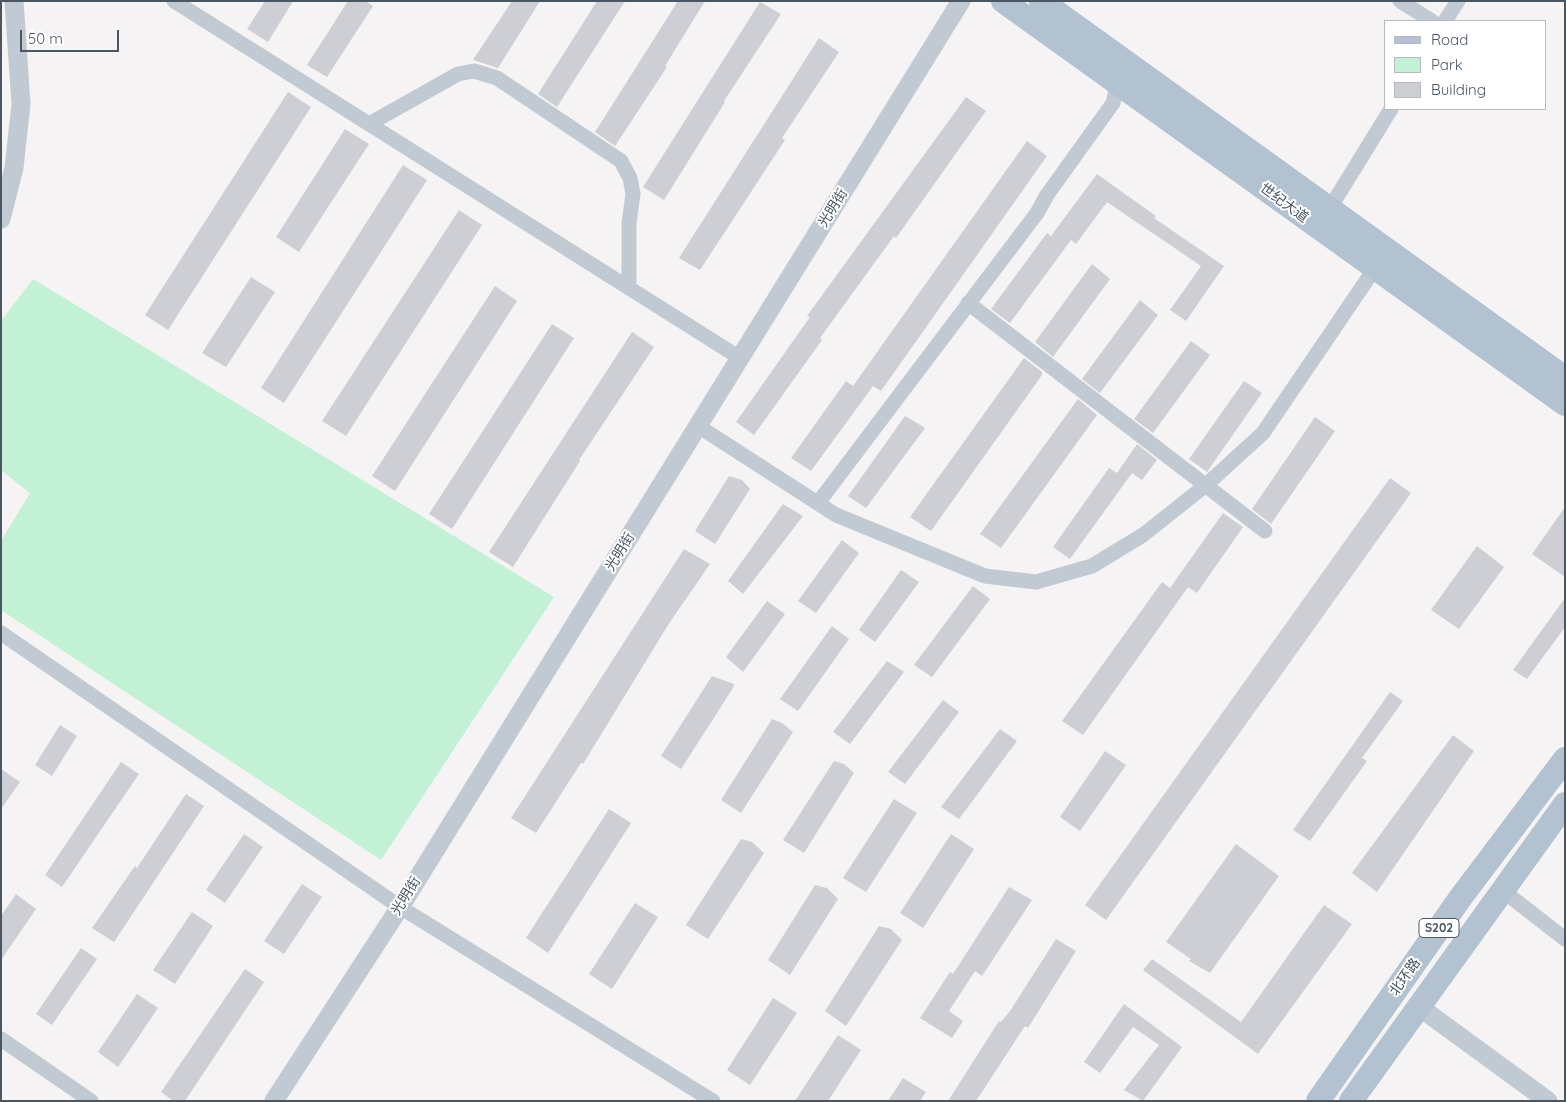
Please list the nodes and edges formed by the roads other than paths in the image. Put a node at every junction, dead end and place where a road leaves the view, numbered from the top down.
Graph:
1 (14, 1) edge
2 (174, 1) edge
3 (961, 1) edge
4 (1003, 1) edge
5 (1041, 1) edge
6 (1400, 1) edge
7 (1458, 1) edge
8 (1430, 20) edge
9 (1446, 20) edge
10 (1122, 73) junction
11 (1390, 110) edge
12 (369, 124) junction
13 (1330, 208) junction
14 (1, 219) edge
15 (1375, 268) junction
16 (629, 288) junction
17 (968, 303) junction
18 (740, 358) junction
19 (1565, 378) edge
20 (1565, 404) edge
21 (698, 426) junction
22 (1206, 485) junction
23 (818, 504) junction
24 (1265, 531) dead end
25 (1, 633) edge
26 (1565, 759) edge
27 (1565, 804) edge
28 (1502, 890) junction
29 (400, 907) junction
30 (1565, 939) edge
31 (1418, 1006) junction
32 (1, 1039) edge
33 (91, 1101) edge
34 (274, 1101) edge
35 (713, 1101) edge
36 (1318, 1101) edge
37 (1350, 1101) edge
38 (1548, 1101) edge

1 - 14 street
2 - 12 street
3 - 18 street, 光明街
4 - 10 main road, 世纪大道
5 - 10 main road, 世纪大道
6 - 8 street
7 - 9 street
10 - 13 main road, 世纪大道
10 - 15 main road, 世纪大道
10 - 17 street
11 - 13 street
12 - 16 street
12 - 16 street
13 - 19 main road, 世纪大道
15 - 20 main road, 世纪大道
15 - 22 street
16 - 18 street
17 - 22 street
17 - 23 street
18 - 21 street, 光明街
21 - 23 street
21 - 29 street, 光明街
22 - 23 street
22 - 24 street
25 - 29 street
26 - 36 main road, 北环路 / S202
27 - 28 main road, 北环路 / S202
28 - 30 street
28 - 31 main road, 北环路 / S202
29 - 34 street, 光明街
29 - 35 street
31 - 37 main road, 北环路 / S202
31 - 38 street
32 - 33 street

